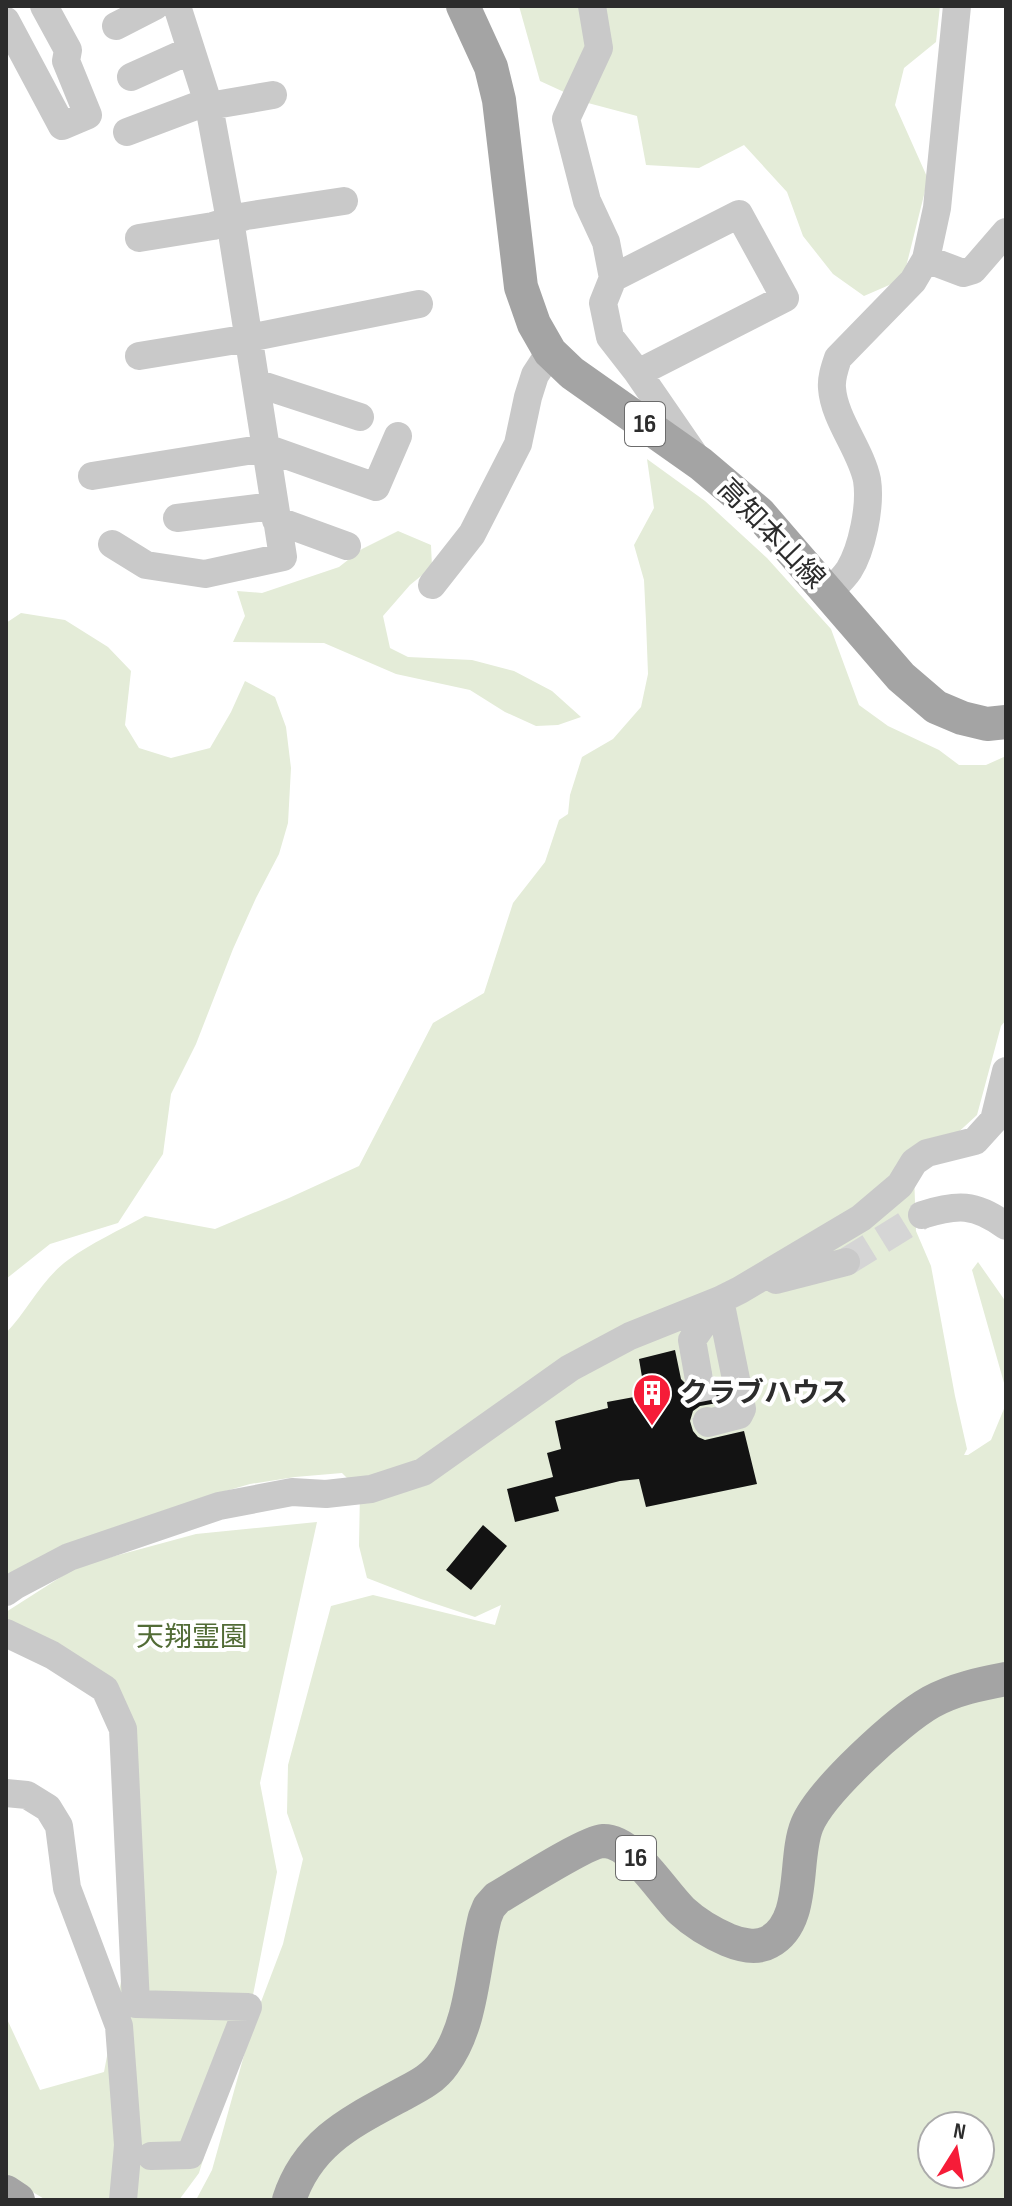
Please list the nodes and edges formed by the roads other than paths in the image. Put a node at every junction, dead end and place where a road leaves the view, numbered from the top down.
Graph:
1 (44, 6) edge
2 (155, 6) edge
3 (177, 6) edge
4 (463, 6) edge
5 (592, 6) edge
6 (957, 6) edge
7 (6, 21) edge
8 (116, 26) dead end
9 (191, 50) junction
10 (131, 77) dead end
11 (273, 95) dead end
12 (209, 106) junction
13 (127, 132) dead end
14 (344, 201) dead end
15 (230, 220) junction
16 (1006, 232) edge
17 (139, 238) dead end
18 (926, 259) junction
19 (613, 278) junction
20 (419, 304) dead end
21 (249, 338) junction
22 (550, 352) junction
23 (139, 356) dead end
24 (638, 373) junction
25 (256, 383) junction
26 (360, 417) dead end
27 (398, 436) dead end
28 (266, 448) junction
29 (701, 464) junction
30 (92, 476) dead end
31 (275, 513) junction
32 (177, 518) dead end
33 (112, 544) dead end
34 (347, 546) dead end
35 (432, 585) dead end
36 (828, 593) junction
37 (1006, 722) edge
38 (1006, 1071) edge
39 (922, 1215) tunnel mouth
40 (1006, 1226) edge
41 (846, 1262) tunnel mouth
42 (730, 1295) junction
43 (732, 1364) junction
44 (707, 1421) dead end
45 (6, 1592) edge
46 (6, 1633) edge
47 (1006, 1679) edge
48 (6, 1793) edge
49 (151, 2156) dead end
50 (6, 2192) edge
51 (18, 2200) edge
52 (123, 2200) edge
53 (289, 2200) edge

1 - 7 street
2 - 8 street
3 - 9 street
4 - 22 main road, 高知本山線 / 16
5 - 19 street
6 - 18 street
9 - 10 street
9 - 12 street
11 - 12 street
12 - 13 street
12 - 15 street
14 - 15 street
15 - 17 street
15 - 21 street
16 - 18 street
18 - 36 street
19 - 24 street
19 - 24 street
20 - 21 street
21 - 23 street
21 - 25 street
22 - 29 main road, 高知本山線 / 16
22 - 35 street
24 - 29 street
25 - 26 street
25 - 28 street
27 - 28 street
28 - 30 street
28 - 31 street
29 - 36 main road, 高知本山線 / 16
31 - 32 street
31 - 33 street
31 - 34 street
36 - 37 main road, 高知本山線 / 16
38 - 42 street
39 - 40 street
41 - 42 street
42 - 43 street
42 - 43 street
42 - 45 street
43 - 44 street
46 - 49 street
47 - 53 main road, 16
48 - 52 street
50 - 51 main road

